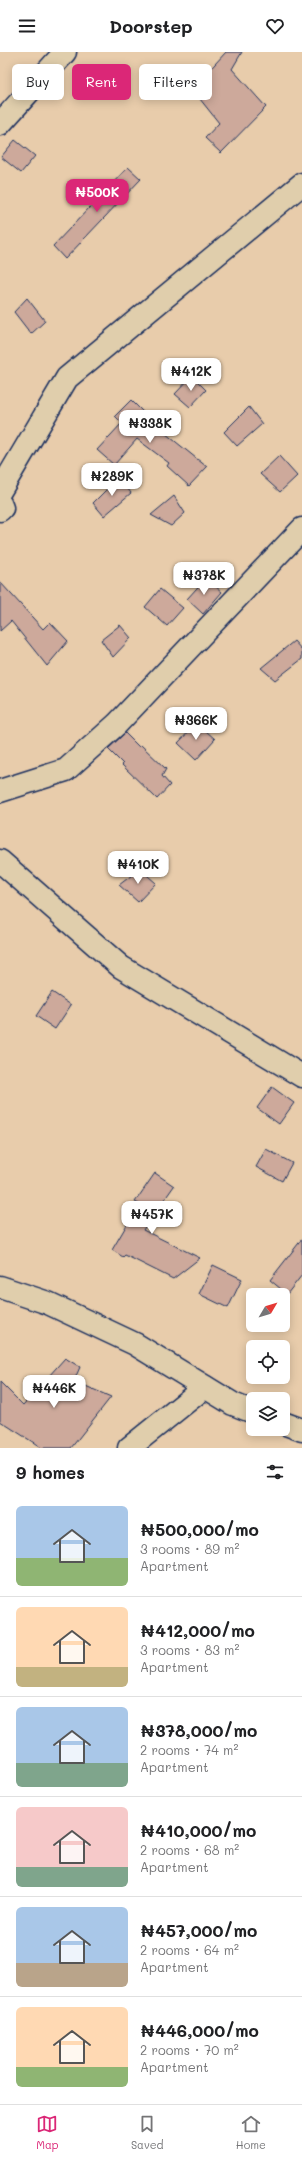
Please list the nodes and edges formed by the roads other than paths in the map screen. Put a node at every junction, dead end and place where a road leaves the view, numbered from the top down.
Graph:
1 (65, 52) edge
2 (0, 124) edge
3 (302, 184) edge
4 (0, 491) edge
5 (0, 503) edge
6 (0, 510) edge
7 (302, 529) edge
8 (0, 791) edge
9 (0, 861) edge
10 (302, 1076) edge
11 (0, 1287) edge
12 (205, 1387) junction
13 (246, 1409) edge
14 (290, 1426) edge
15 (302, 1430) edge
16 (129, 1448) edge

1 - 2 street
3 - 4 street
5 - 6 street
7 - 8 street
9 - 10 street
11 - 12 street
12 - 13 street
12 - 16 street
14 - 15 street

